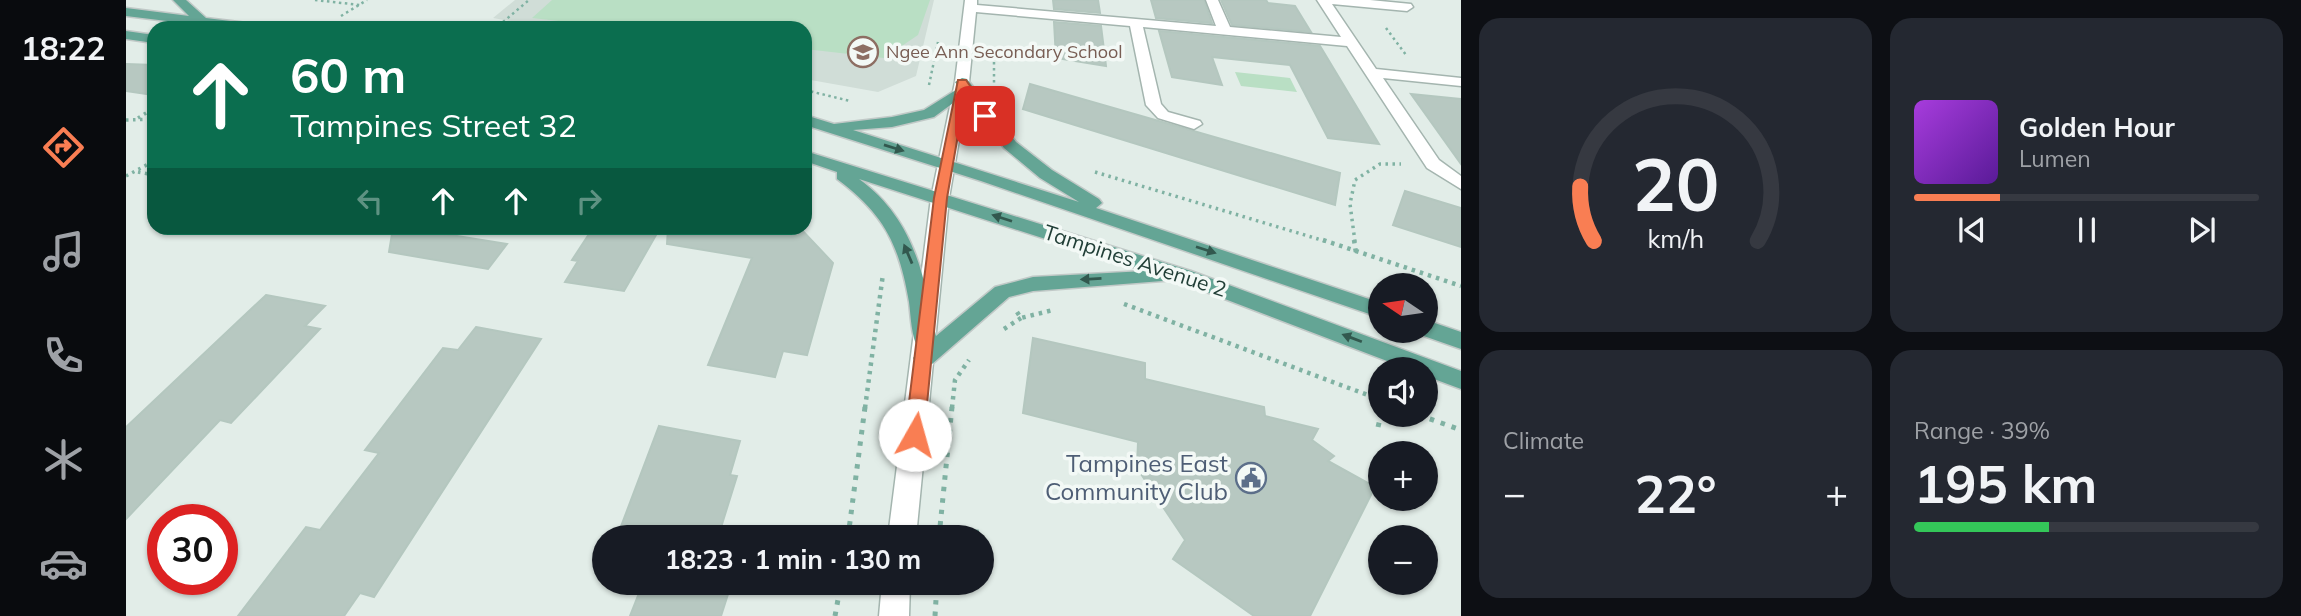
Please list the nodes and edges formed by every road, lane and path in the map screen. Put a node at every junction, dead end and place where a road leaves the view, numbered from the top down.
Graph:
1 (179, 0) edge
2 (315, 0) edge
3 (366, 0) edge
4 (529, 0) edge
5 (1212, 0) edge
6 (1323, 0) edge
7 (1329, 0) edge
8 (360, 2) edge
9 (971, 4) edge
10 (1407, 7) dead end
11 (993, 10) junction
12 (1146, 10) dead end
13 (126, 12) edge
14 (341, 16) dead end
15 (202, 21) joint
16 (504, 21) edge
17 (1143, 23) junction
18 (1225, 31) junction
19 (126, 35) edge
20 (147, 38) edge
21 (939, 39) dead end
22 (147, 40) edge
23 (1351, 42) junction
24 (126, 43) edge
25 (1373, 73) junction
26 (1461, 82) edge
27 (960, 87) junction
28 (928, 90) dead end
29 (812, 92) edge
30 (994, 94) dead end
31 (861, 104) dead end
32 (147, 112) edge
33 (137, 118) junction
34 (147, 119) edge
35 (126, 120) edge
36 (812, 122) edge
37 (1194, 124) dead end
38 (827, 127) junction
39 (813, 159) edge
40 (946, 164) junction
41 (1433, 164) junction
42 (147, 166) edge
43 (1087, 170) dead end
44 (137, 172) junction
45 (147, 174) edge
46 (126, 176) edge
47 (1461, 184) edge
48 (940, 198) junction
49 (1141, 229) junction
50 (1356, 253) junction
51 (884, 262) dead end
52 (1184, 275) junction
53 (1461, 286) edge
54 (1002, 292) junction
55 (1115, 304) dead end
56 (1065, 307) dead end
57 (1368, 307) edge
58 (1021, 318) junction
59 (1438, 332) edge
60 (994, 337) dead end
61 (1461, 341) edge
62 (925, 351) junction
63 (974, 352) dead end
64 (1461, 380) edge
65 (1368, 395) edge
66 (1438, 422) edge
67 (1461, 430) edge
68 (850, 525) edge
69 (903, 525) edge
70 (940, 525) edge
71 (839, 595) edge
72 (936, 595) edge
73 (835, 616) edge
74 (935, 616) edge

1 - 15 main road
2 - 8 path
3 - 8 path
4 - 16 path
5 - 18 street
6 - 23 street
7 - 10 street
8 - 14 path
9 - 11 street
9 - 27 street
11 - 17 street
11 - 30 path
12 - 17 street
13 - 15 main road
17 - 18 street
17 - 37 street
18 - 23 street
19 - 20 main road
21 - 28 path
22 - 24 main road
23 - 25 street
25 - 26 street
25 - 41 street
27 - 38 main road
27 - 40 street
27 - 49 main road
29 - 31 path
32 - 33 path
33 - 34 path
33 - 35 path
36 - 38 main road, Tampines Avenue 2
38 -> 40 main road, Tampines Avenue 2
39 - 48 main road, Tampines Avenue 2
62 -> 39 main road
40 - 48 street
40 - 49 main road, Tampines Avenue 2
41 - 47 street
41 - 50 path
42 - 44 path
43 - 50 path
44 - 45 path
44 - 46 path
52 -> 48 main road, Tampines Avenue 2
48 - 62 street
49 -> 57 main road, Tampines Avenue 2
50 - 53 path
51 - 68 path
52 -> 54 main road
64 -> 52 main road, Tampines Avenue 2
54 - 58 path
54 - 62 main road
55 - 65 path
56 - 58 path
58 - 60 path
59 - 61 main road
62 - 69 street
63 - 70 path
66 - 67 path
71 - 73 path
72 - 74 path

